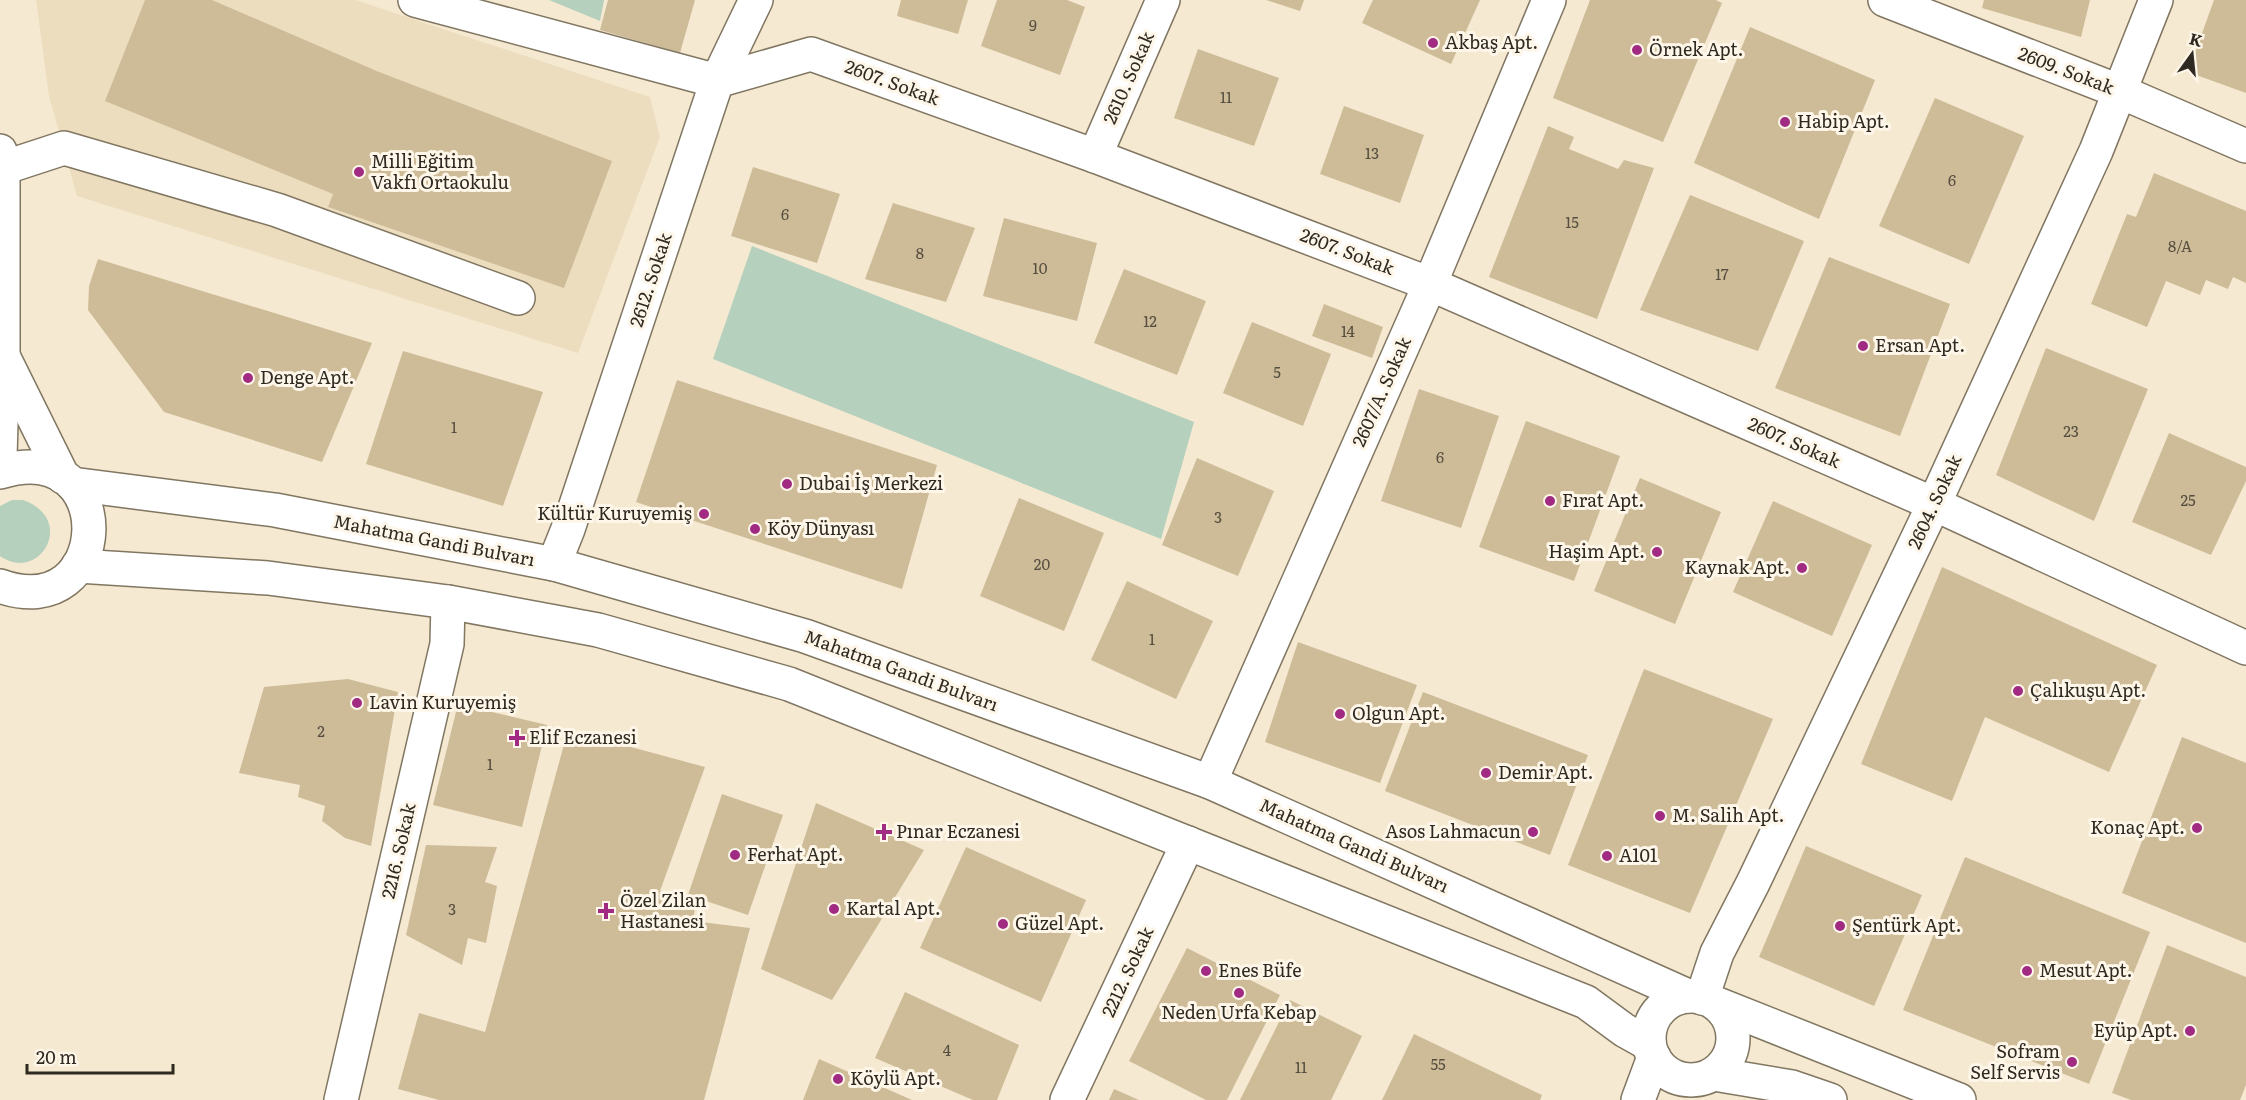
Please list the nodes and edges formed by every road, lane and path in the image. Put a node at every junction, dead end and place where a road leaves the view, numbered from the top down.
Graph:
1 (756, 0) edge
2 (1163, 0) edge
3 (1549, 0) edge
4 (1885, 0) edge
5 (2156, 0) edge
6 (422, 1) edge
7 (717, 81) junction
8 (2121, 92) junction
9 (2246, 146) edge
10 (1095, 156) junction
11 (1, 160) edge
12 (1430, 284) junction
13 (518, 298) dead end
14 (3, 356) junction
15 (0, 457) edge
16 (0, 471) edge
17 (68, 481) junction
18 (1934, 504) junction
19 (554, 564) junction
20 (78, 566) junction
21 (0, 586) edge
22 (448, 602) junction
23 (2246, 648) edge
24 (1210, 782) junction
25 (1188, 843) junction
26 (1702, 999) junction
27 (1652, 1050) junction
28 (1699, 1084) edge
29 (341, 1100) edge
30 (1067, 1100) edge
31 (1638, 1100) edge
32 (1830, 1100) edge
33 (1959, 1100) edge

1 - 7 street, 2612. Sokak
2 - 10 street, 2610. Sokak
3 - 12 street, 2607/A. Sokak
4 - 8 street, 2609. Sokak
5 - 8 street, 2604. Sokak
6 - 7 street
7 - 10 street, 2607. Sokak
7 - 19 street, 2612. Sokak
8 - 9 street, 2609. Sokak
8 - 18 street, 2604. Sokak
10 - 12 street, 2607. Sokak
11 - 13 street
11 - 14 street
12 - 18 street, 2607. Sokak
12 - 24 street, 2607/A. Sokak
14 - 15 street
14 - 17 street
16 - 17 street, Mahatma Gandi Bulvarı
17 - 19 street, Mahatma Gandi Bulvarı
17 - 20 street
18 - 23 street, 2607. Sokak
18 - 26 street, 2604. Sokak
19 - 24 street, Mahatma Gandi Bulvarı
20 - 21 street
20 - 22 street
22 - 25 street
22 - 29 street, 2216. Sokak
24 - 26 street, Mahatma Gandi Bulvarı
25 - 27 street
25 - 30 street, 2212. Sokak
26 - 27 street
26 - 28 street
26 - 33 street, Mahatma Gandi Bulvarı
27 - 28 street
27 - 31 street
28 - 32 street

